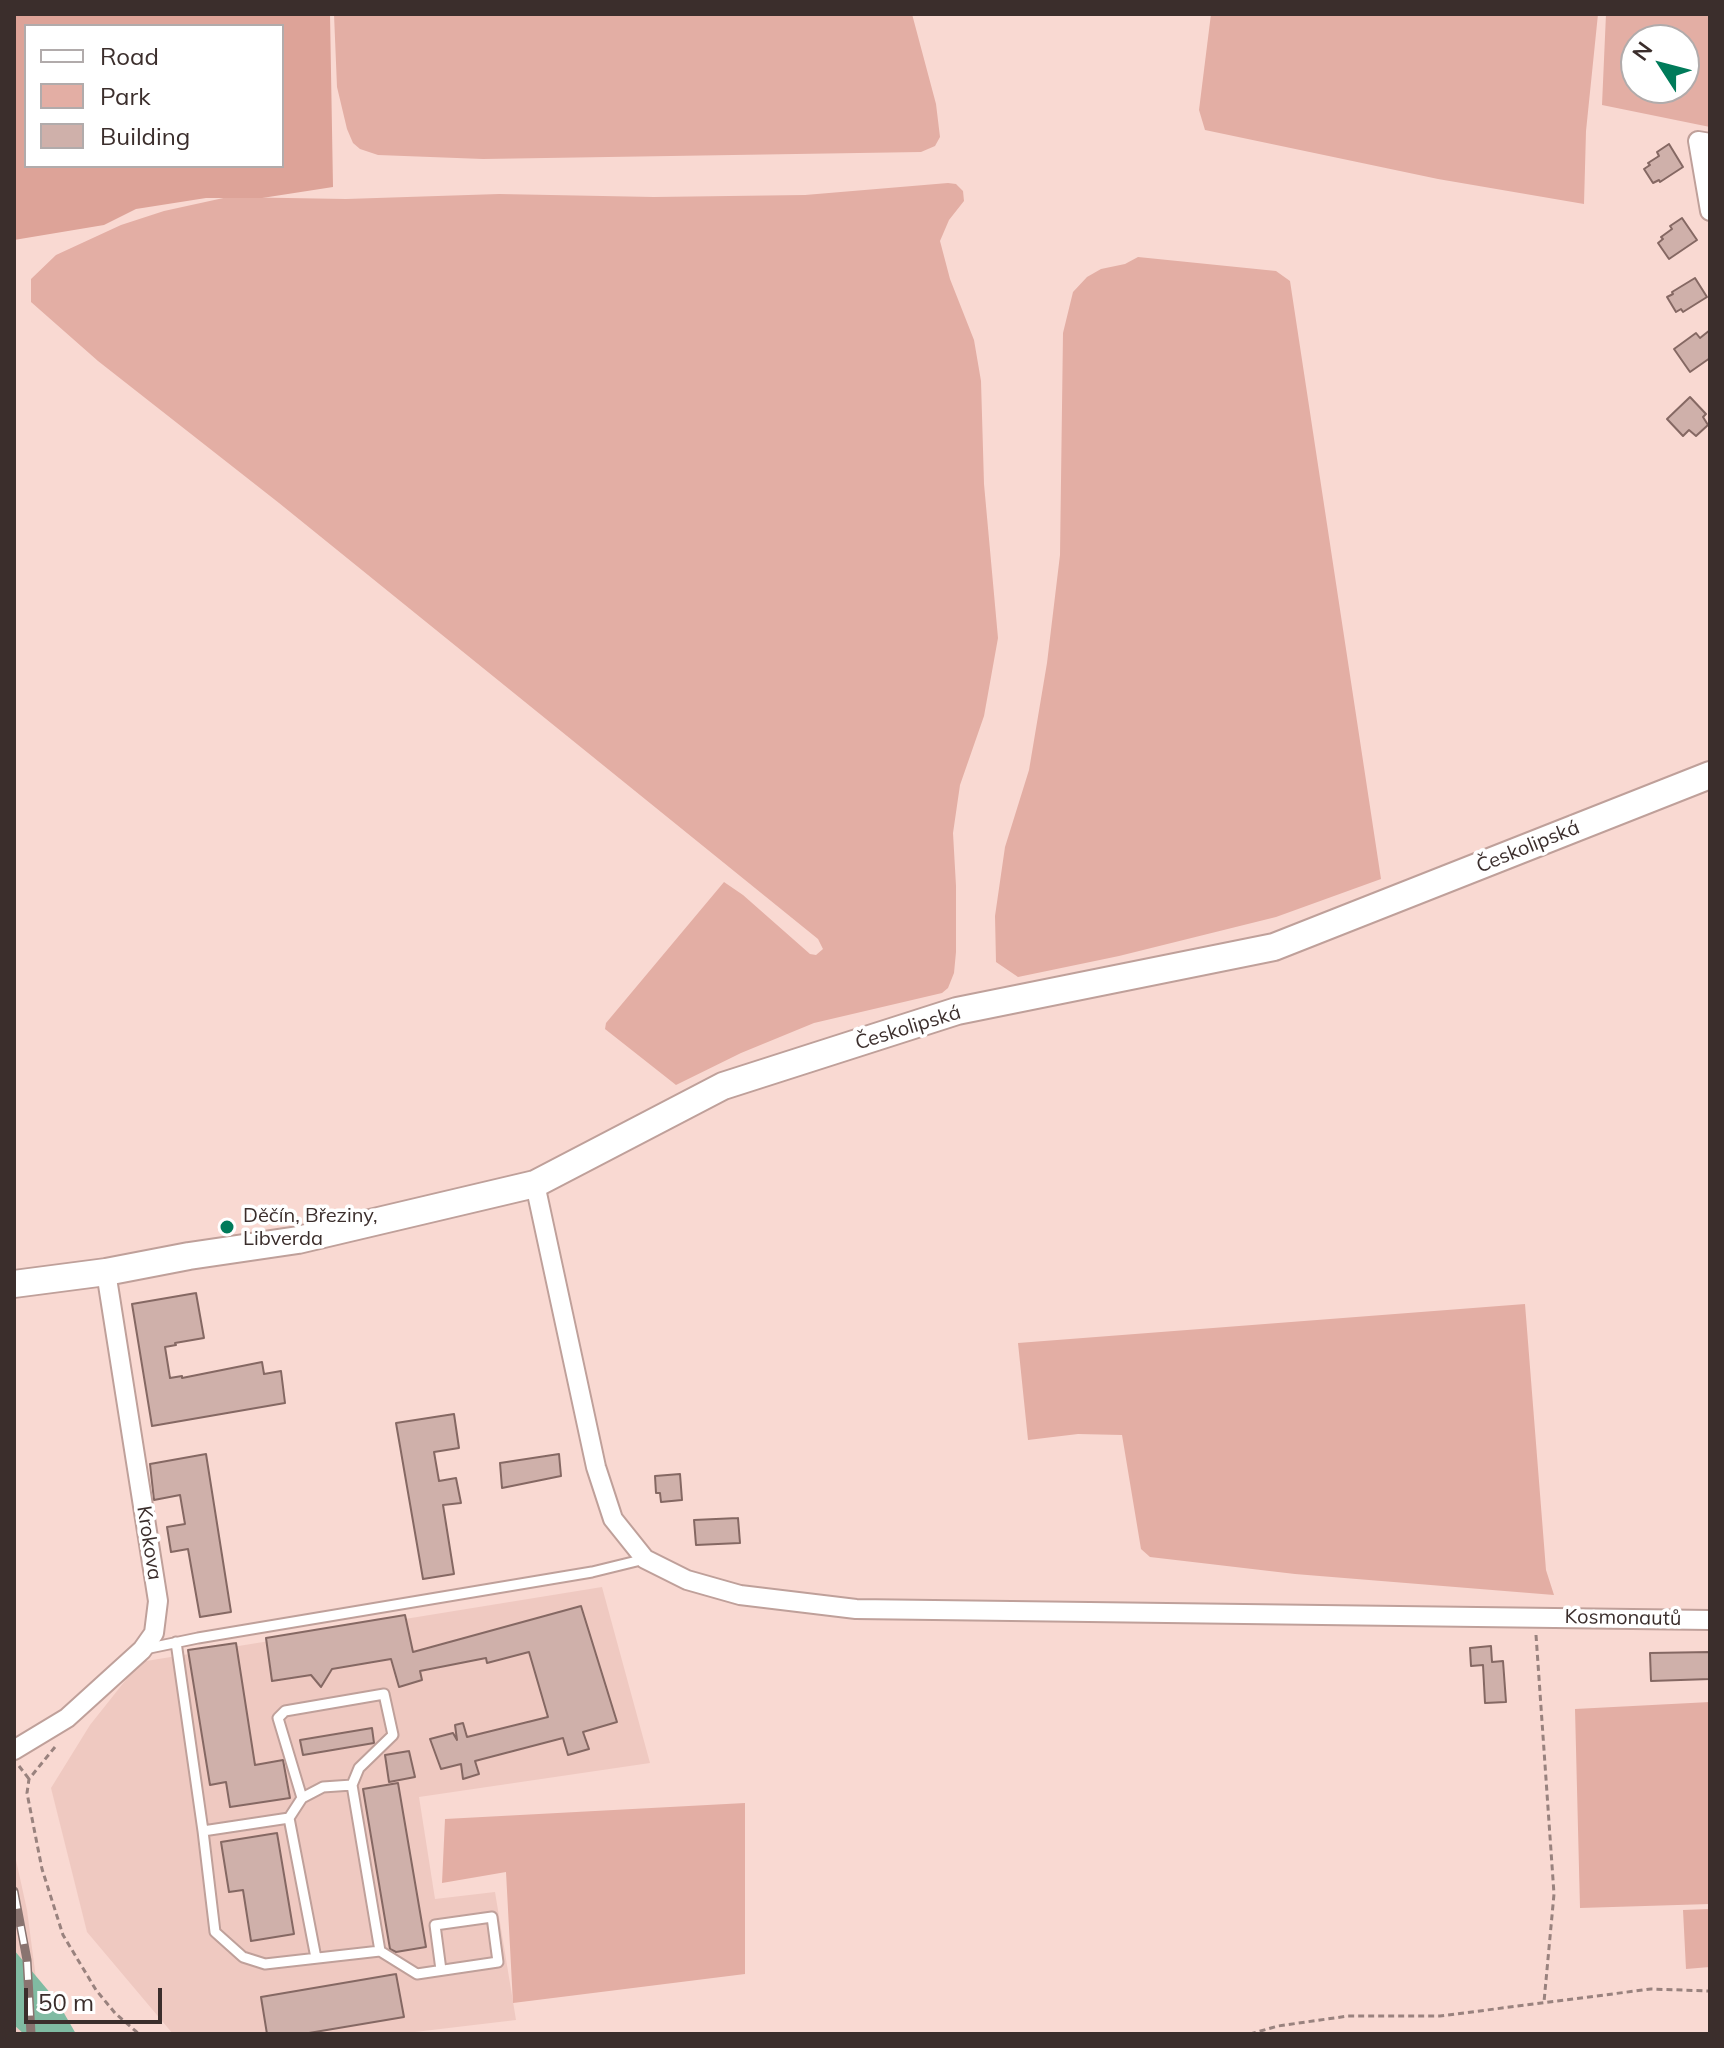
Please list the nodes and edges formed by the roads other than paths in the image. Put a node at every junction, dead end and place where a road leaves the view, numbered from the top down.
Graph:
1 (1710, 143) edge
2 (1710, 211) edge
3 (1710, 775) edge
4 (535, 1184) junction
5 (106, 1272) junction
6 (14, 1284) edge
7 (645, 1559) junction
8 (1710, 1620) edge
9 (176, 1642) junction
10 (142, 1650) junction
11 (14, 1750) edge
12 (352, 1785) junction
13 (302, 1798) junction
14 (289, 1818) junction
15 (203, 1831) junction
16 (380, 1951) junction
17 (316, 1958) junction
18 (441, 1970) junction

1 - 2 street
3 - 4 main road, Českolipská
4 - 5 main road, Českolipská
4 - 7 street
5 - 6 main road, Českolipská
5 - 10 street, Krokova
7 - 8 street, Kosmonautů
7 - 9 lane
9 - 10 lane
9 - 15 lane
10 - 11 street, Krokova
12 - 13 lane
12 - 13 lane
12 - 16 lane
13 - 14 lane
14 - 15 lane
14 - 17 lane
15 - 17 lane
16 - 17 lane
16 - 18 lane
18 - 18 lane

